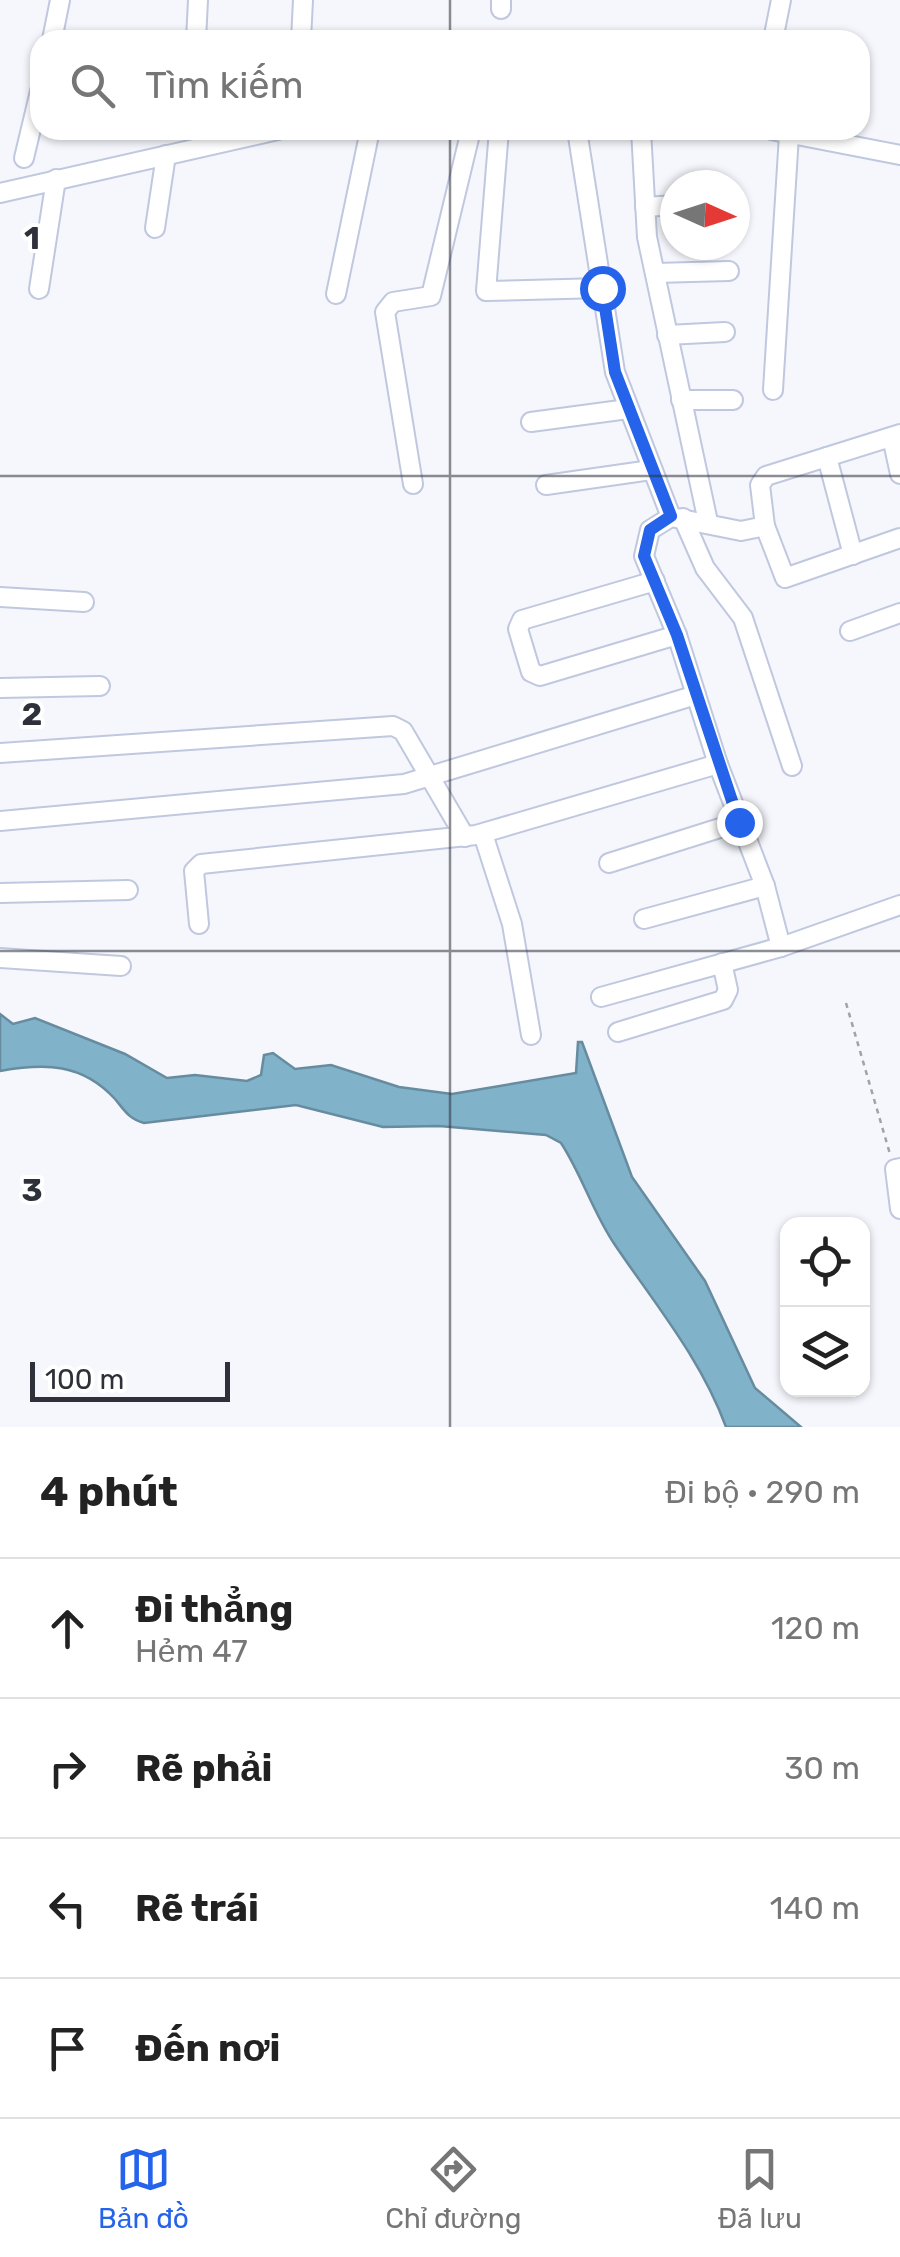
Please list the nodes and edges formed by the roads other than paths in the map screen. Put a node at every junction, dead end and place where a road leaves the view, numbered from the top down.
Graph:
1 (60, 0) edge
2 (198, 0) edge
3 (303, 0) edge
4 (781, 0) edge
5 (54, 30) edge
6 (196, 30) edge
7 (302, 30) edge
8 (775, 30) edge
9 (30, 133) edge
10 (196, 140) edge
11 (368, 140) edge
12 (469, 140) edge
13 (498, 140) edge
14 (578, 140) edge
15 (641, 140) edge
16 (780, 140) edge
17 (822, 140) edge
18 (166, 155) junction
19 (900, 155) edge
20 (24, 158) dead end
21 (56, 180) junction
22 (0, 193) edge
23 (645, 206) junction
24 (660, 206) edge
25 (155, 228) dead end
26 (728, 271) dead end
27 (654, 272) junction
28 (602, 288) junction
29 (39, 289) dead end
30 (336, 294) dead end
31 (726, 332) dead end
32 (668, 335) junction
33 (773, 390) dead end
34 (681, 400) junction
35 (734, 400) dead end
36 (628, 409) junction
37 (531, 422) dead end
38 (896, 436) edge
39 (827, 457) junction
40 (651, 470) junction
41 (900, 474) edge
42 (413, 484) dead end
43 (546, 485) dead end
44 (677, 517) junction
45 (708, 522) junction
46 (765, 526) junction
47 (900, 538) edge
48 (852, 555) junction
49 (656, 581) junction
50 (0, 597) edge
51 (84, 602) dead end
52 (900, 613) edge
53 (850, 632) dead end
54 (677, 635) junction
55 (100, 686) dead end
56 (0, 688) edge
57 (696, 695) junction
58 (0, 754) edge
59 (718, 764) junction
60 (792, 766) dead end
61 (433, 779) junction
62 (0, 821) edge
63 (739, 822) junction
64 (480, 834) junction
65 (609, 863) dead end
66 (765, 886) junction
67 (128, 890) dead end
68 (0, 893) edge
69 (891, 910) edge
70 (644, 919) dead end
71 (199, 924) dead end
72 (782, 947) junction
73 (0, 958) edge
74 (722, 964) junction
75 (121, 966) dead end
76 (601, 997) dead end
77 (618, 1032) dead end
78 (531, 1036) dead end
79 (898, 1169) edge
80 (900, 1208) edge

1 - 5 street
2 - 6 street
3 - 7 street
4 - 8 street
9 - 20 street
10 - 18 street
11 - 30 street
12 - 42 street
13 - 28 street
14 - 28 street
15 - 23 street
16 - 33 street
17 - 19 street
18 - 21 street
18 - 25 street
21 - 22 street
21 - 29 street
23 - 24 street
23 - 27 street
26 - 27 street
27 - 32 street
28 - 36 street
31 - 32 street
32 - 34 street
34 - 35 street
34 - 45 street
36 - 37 street
36 - 40 street
38 - 39 street
38 - 41 street
39 - 46 street
39 - 48 street
40 - 43 street
40 - 44 street
44 - 45 street
44 - 49 street
44 - 60 street
45 - 46 street
46 - 48 street
47 - 48 street
49 - 54 street
49 - 54 street
50 - 51 street
52 - 53 street
54 - 57 street
55 - 56 street
57 - 59 street
57 - 61 street
58 - 61 street
59 - 63 street
59 - 64 street
61 - 62 street
61 - 64 street
63 - 65 street
63 - 66 street
64 - 71 street
64 - 78 street
66 - 70 street
66 - 72 street
67 - 68 street
69 - 72 street
72 - 74 street
73 - 75 street
74 - 76 street
74 - 77 street
79 - 80 street

